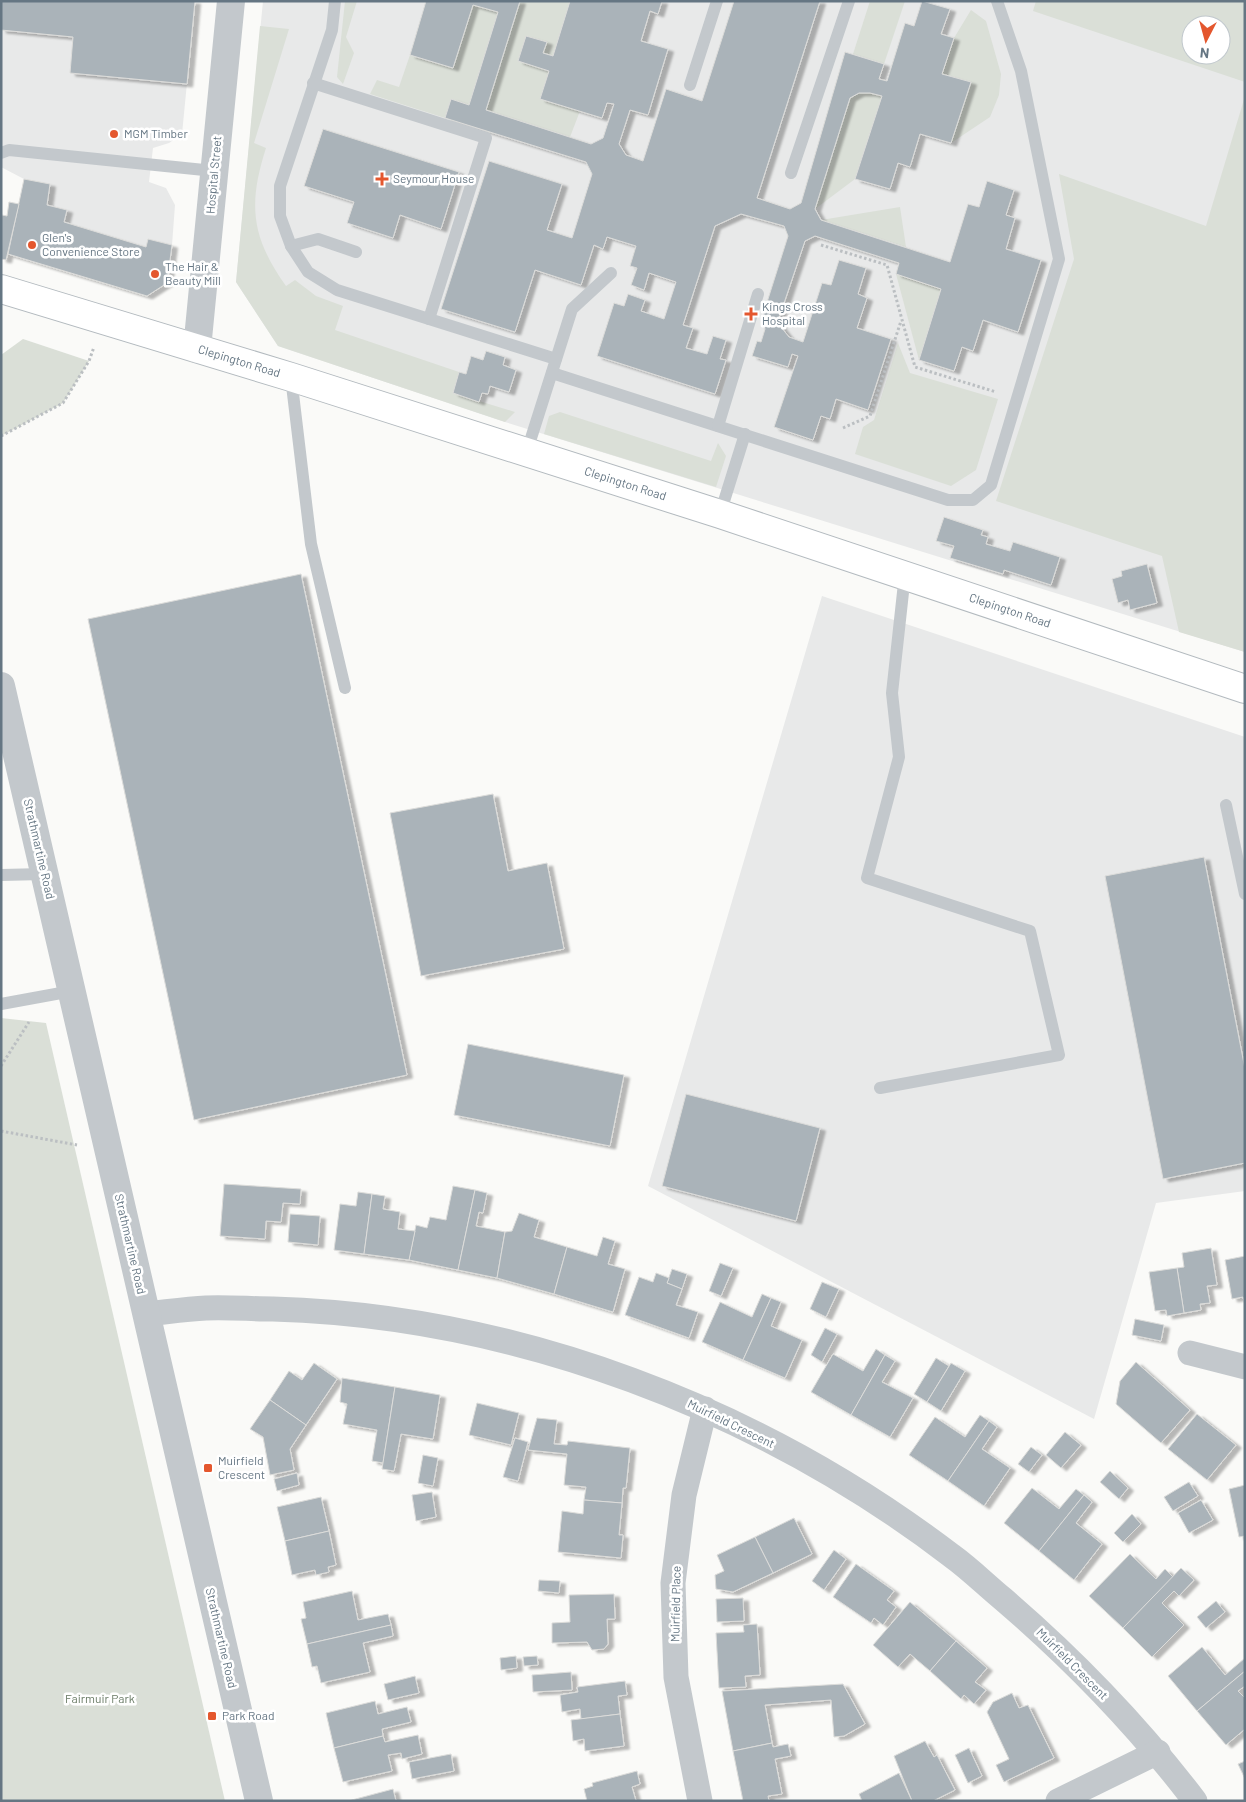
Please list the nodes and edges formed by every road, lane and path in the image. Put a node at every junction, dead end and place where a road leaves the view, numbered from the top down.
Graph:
1 (231, 1) edge
2 (335, 1) edge
3 (717, 1) edge
4 (849, 1) edge
5 (997, 1) edge
6 (314, 84) junction
7 (690, 86) dead end
8 (1, 153) edge
9 (214, 170) junction
10 (791, 173) dead end
11 (821, 245) dead end
12 (291, 246) junction
13 (356, 252) dead end
14 (611, 273) dead end
15 (758, 294) dead end
16 (5, 295) edge
17 (429, 318) junction
18 (103, 320) junction
19 (901, 320) junction
20 (197, 349) junction
21 (556, 359) junction
22 (552, 373) junction
23 (291, 377) junction
24 (1017, 398) junction
25 (718, 426) junction
26 (843, 428) dead end
27 (745, 434) junction
28 (1, 436) edge
29 (526, 454) junction
30 (720, 514) junction
31 (905, 574) junction
32 (1, 686) edge
33 (345, 688) dead end
34 (1245, 689) edge
35 (6, 725) edge
36 (1226, 805) dead end
37 (1, 874) edge
38 (44, 874) junction
39 (1245, 894) edge
40 (72, 991) junction
41 (1, 1004) edge
42 (31, 1020) dead end
43 (1, 1066) edge
44 (880, 1088) dead end
45 (1, 1131) edge
46 (109, 1151) junction
47 (146, 1314) junction
48 (1190, 1353) dead end
49 (1245, 1367) edge
50 (705, 1409) junction
51 (1158, 1752) junction
52 (259, 1801) edge
53 (700, 1801) edge
54 (1058, 1801) edge
55 (1195, 1801) edge

1 - 9 street, Hospital Street
2 - 6 lane
3 - 7 lane
4 - 10 lane
5 - 24 lane
6 - 12 lane
6 - 17 lane
8 - 9 lane
9 - 20 street, Hospital Street
11 - 19 path
12 - 13 lane
12 - 17 lane
14 - 21 lane
15 - 25 lane
16 - 18 main road, Clepington Road
17 - 21 lane
18 - 20 main road, Clepington Road
18 - 28 path
19 - 24 path
19 - 26 path
20 - 23 main road, Clepington Road
21 - 22 lane
22 - 25 lane
22 - 29 lane
23 - 29 main road, Clepington Road
23 - 33 lane
24 - 27 lane
25 - 27 lane
27 - 30 lane
29 - 30 main road, Clepington Road
30 - 31 main road, Clepington Road
31 - 34 main road, Clepington Road
31 - 44 lane
32 - 35 street, Strathmartine Road
35 - 38 street, Strathmartine Road
36 - 39 lane
37 - 38 lane
38 - 40 street, Strathmartine Road
40 - 41 lane
40 - 46 street, Strathmartine Road
42 - 43 path
45 - 46 path
46 - 47 street, Strathmartine Road
47 - 50 street, Muirfield Crescent
47 - 52 street, Strathmartine Road
48 - 49 street
50 - 51 street, Muirfield Crescent
50 - 53 street, Muirfield Place
51 - 54 street
51 - 55 street, Muirfield Crescent

